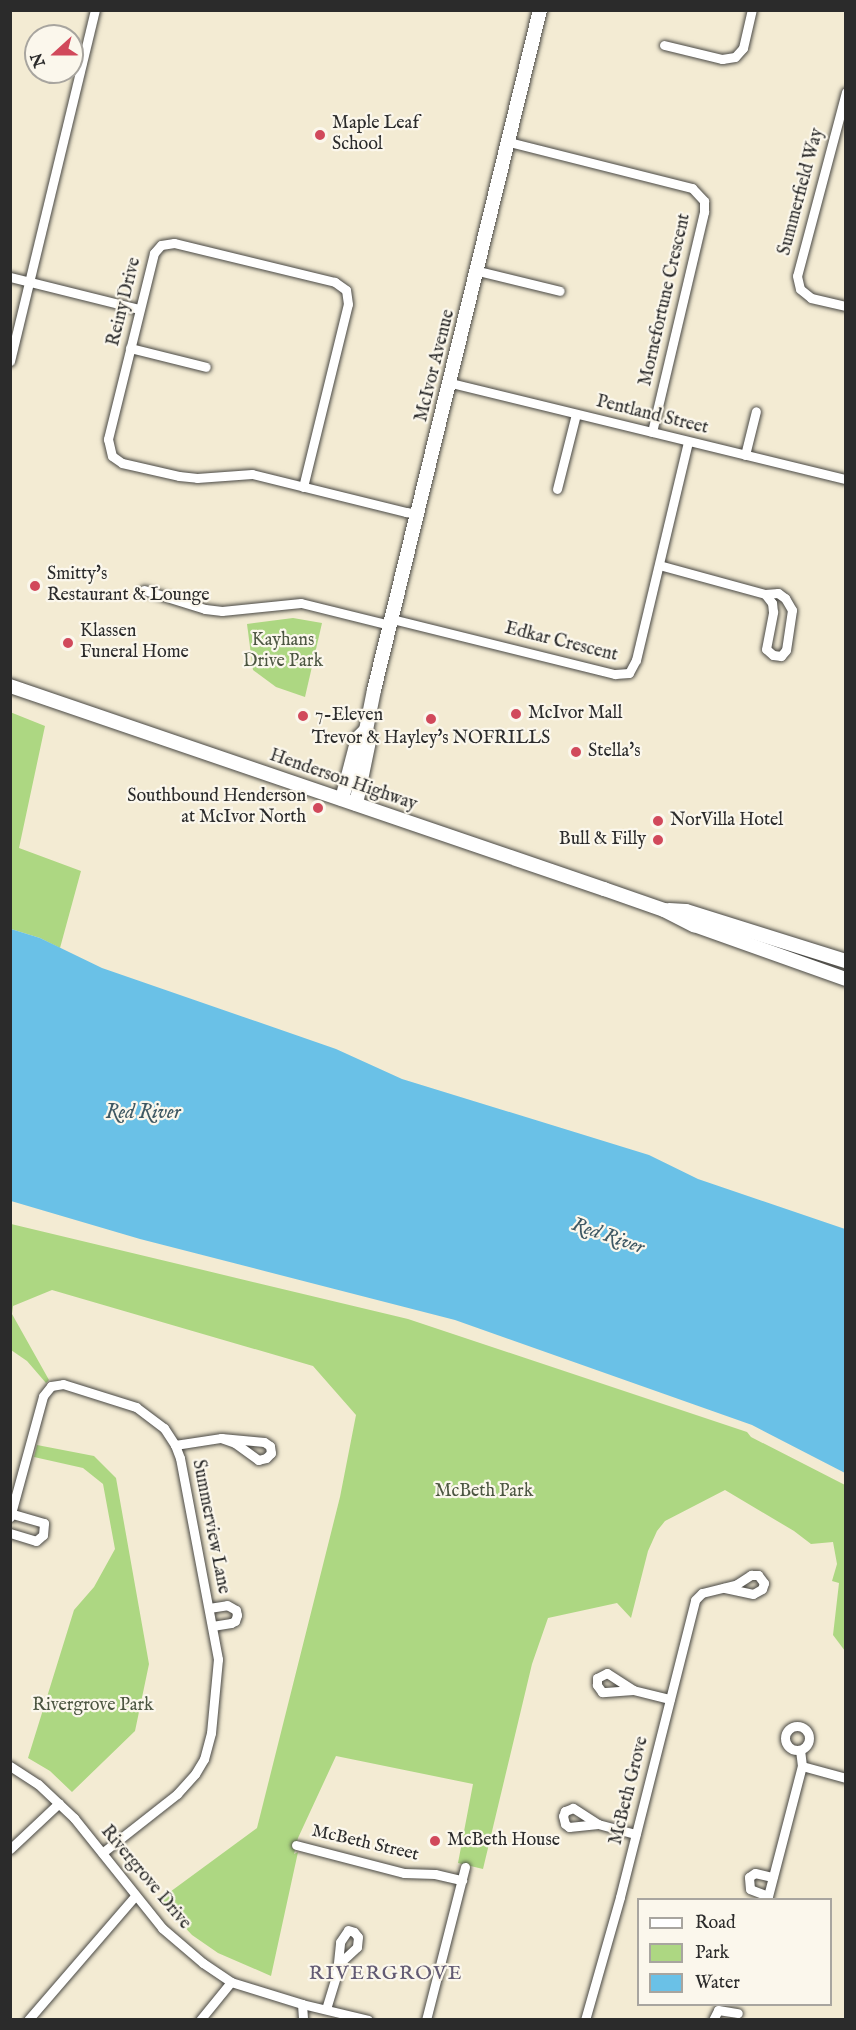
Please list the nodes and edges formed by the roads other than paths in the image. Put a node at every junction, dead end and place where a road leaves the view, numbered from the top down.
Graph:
1 (95, 10) edge
2 (540, 10) edge
3 (753, 10) edge
4 (664, 45) dead end
5 (846, 92) edge
6 (509, 142) junction
7 (478, 271) junction
8 (10, 277) edge
9 (29, 282) junction
10 (560, 291) dead end
11 (846, 306) edge
12 (139, 309) junction
13 (130, 348) junction
14 (10, 361) edge
15 (206, 367) dead end
16 (451, 383) junction
17 (756, 411) dead end
18 (576, 414) junction
19 (652, 432) junction
20 (688, 442) junction
21 (746, 455) junction
22 (846, 479) edge
23 (303, 487) junction
24 (557, 489) dead end
25 (418, 514) junction
26 (659, 565) junction
27 (144, 590) dead end
28 (765, 594) junction
29 (391, 622) junction
30 (10, 686) edge
31 (349, 802) junction
32 (664, 910) junction
33 (846, 961) edge
34 (845, 975) edge
35 (221, 1438) junction
36 (175, 1445) junction
37 (11, 1516) edge
38 (10, 1533) edge
39 (724, 1588) dead end
40 (209, 1608) junction
41 (212, 1626) junction
42 (633, 1690) dead end
43 (670, 1699) junction
44 (800, 1750) dead end
45 (10, 1766) edge
46 (802, 1766) junction
47 (846, 1778) edge
48 (59, 1803) junction
49 (598, 1824) dead end
50 (636, 1834) junction
51 (296, 1845) dead end
52 (10, 1850) edge
53 (102, 1853) junction
54 (465, 1867) dead end
55 (773, 1877) junction
56 (462, 1880) junction
57 (135, 1896) junction
58 (768, 1898) edge
59 (337, 1972) dead end
60 (231, 1982) junction
61 (302, 2004) junction
62 (326, 2009) junction
63 (739, 2012) edge
64 (28, 2019) edge
65 (200, 2019) edge
66 (303, 2019) edge
67 (368, 2019) edge
68 (426, 2019) edge
69 (585, 2019) edge
70 (713, 2019) edge

1 - 9 street
2 - 6 main road, McIvor Avenue
3 - 4 street
5 - 11 street, Summerfield Way
6 - 7 main road, McIvor Avenue
6 - 19 street, Mornefortune Crescent
7 - 10 street
7 - 16 main road, McIvor Avenue
8 - 9 street
9 - 12 street
9 - 14 street
12 - 13 street, Reiny Drive
12 - 23 street, Reiny Drive
13 - 15 street
13 - 23 street, Reiny Drive
16 - 18 street, Pentland Street
16 - 25 main road, McIvor Avenue
17 - 21 street
18 - 19 street, Pentland Street
18 - 24 street
19 - 20 street, Pentland Street
20 - 21 street, Pentland Street
20 - 26 street, Edkar Crescent
21 - 22 street, Pentland Street
23 - 25 street, Reiny Drive
25 - 29 main road, McIvor Avenue
26 - 28 street
26 - 29 street, Edkar Crescent
27 - 29 street
28 - 28 street
29 - 31 main road, McIvor Avenue
30 - 31 main road, Henderson Highway
31 - 32 main road, Henderson Highway
32 - 33 main road, Henderson Highway
32 - 34 main road, Henderson Highway
35 - 35 street
35 - 36 street
36 - 37 street, Summerview Lane
36 - 40 street, Summerview Lane
37 - 38 street, Summerview Lane
39 - 43 street, McBeth Grove
40 - 41 street, Summerview Lane
40 - 41 street, Summerview Lane
41 - 53 street, Summerview Lane
42 - 43 street
43 - 50 street, McBeth Grove
44 - 46 street
45 - 48 street, Rivergrove Drive
46 - 47 street
46 - 55 street
48 - 52 street
48 - 53 street, Rivergrove Drive
49 - 50 street
50 - 69 street, McBeth Grove
51 - 56 street, McBeth Street
53 - 57 street, Rivergrove Drive
54 - 56 street
55 - 58 street
55 - 58 street
56 - 68 street
57 - 60 street, Rivergrove Drive
57 - 64 street
59 - 62 street
60 - 61 street, Rivergrove Drive
60 - 65 street
61 - 62 street, Rivergrove Drive
61 - 66 street
62 - 67 street, Rivergrove Drive
63 - 70 street

